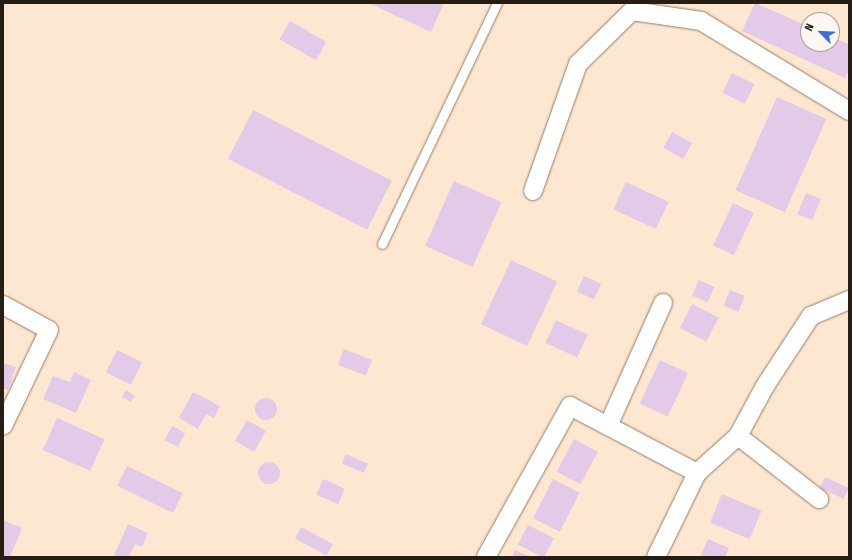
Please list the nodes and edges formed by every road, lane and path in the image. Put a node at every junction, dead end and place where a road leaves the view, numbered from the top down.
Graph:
1 (497, 3) edge
2 (849, 111) edge
3 (533, 191) dead end
4 (382, 244) dead end
5 (849, 300) edge
6 (663, 303) dead end
7 (3, 305) edge
8 (3, 426) edge
9 (608, 426) junction
10 (738, 436) junction
11 (697, 473) junction
12 (819, 499) dead end
13 (486, 557) edge
14 (656, 557) edge

1 - 4 lane
2 - 3 street
5 - 10 street
6 - 9 street
7 - 8 street
9 - 11 street
9 - 13 street
10 - 11 street
10 - 12 street
11 - 14 street

